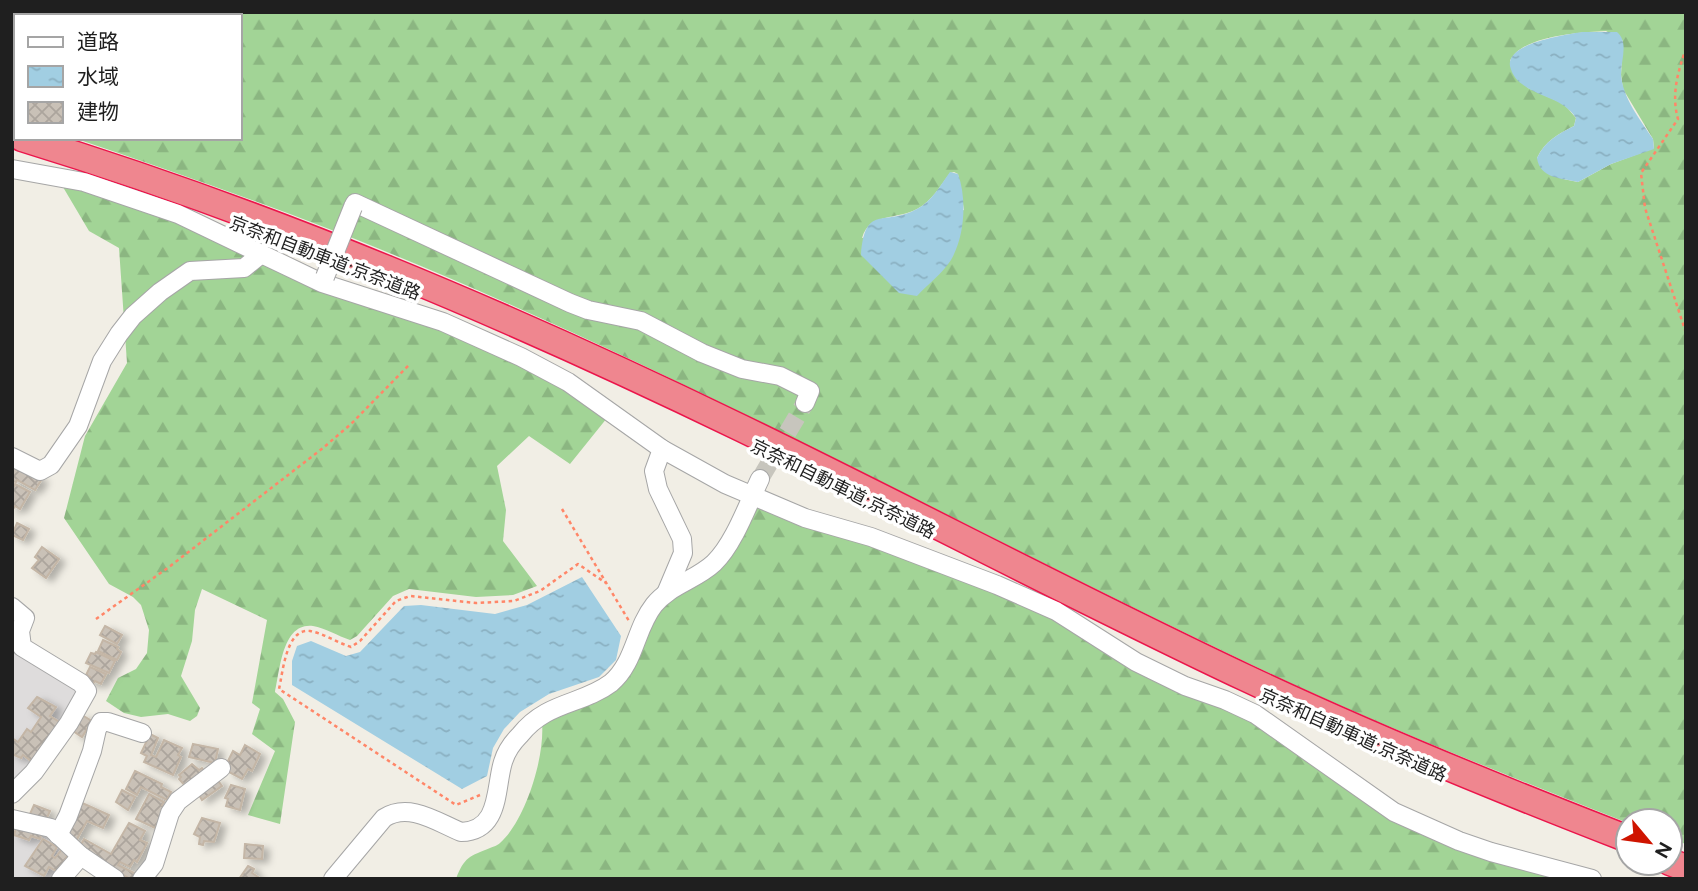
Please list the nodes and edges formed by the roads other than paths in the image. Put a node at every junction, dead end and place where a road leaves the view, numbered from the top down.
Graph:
1 (28, 140) edge
2 (51, 147) junction
3 (12, 169) edge
4 (260, 255) junction
5 (323, 280) junction
6 (805, 403) dead end
7 (662, 449) junction
8 (12, 457) edge
9 (756, 487) junction
10 (667, 592) junction
11 (12, 607) edge
12 (142, 733) dead end
13 (220, 768) dead end
14 (12, 794) edge
15 (12, 819) edge
16 (1614, 834) edge
17 (58, 835) junction
18 (1614, 842) edge
19 (81, 856) junction
20 (1559, 874) edge
21 (61, 879) edge
22 (115, 879) edge
23 (142, 879) edge
24 (333, 879) edge
25 (1592, 879) edge

1 - 2 highway, 京奈和自動車道;京奈道路
2 - 16 highway, 京奈和自動車道;京奈道路
2 - 18 highway, 京奈和自動車道;京奈道路
3 - 4 street
4 - 5 street
4 - 8 street
5 - 6 street, bridge
5 - 7 street
7 - 9 street
7 - 10 street
9 - 10 street
9 - 20 street
10 - 24 street
11 - 14 street
12 - 17 street
13 - 23 street
15 - 17 street
17 - 19 street
19 - 21 street
19 - 22 street
20 - 25 street

